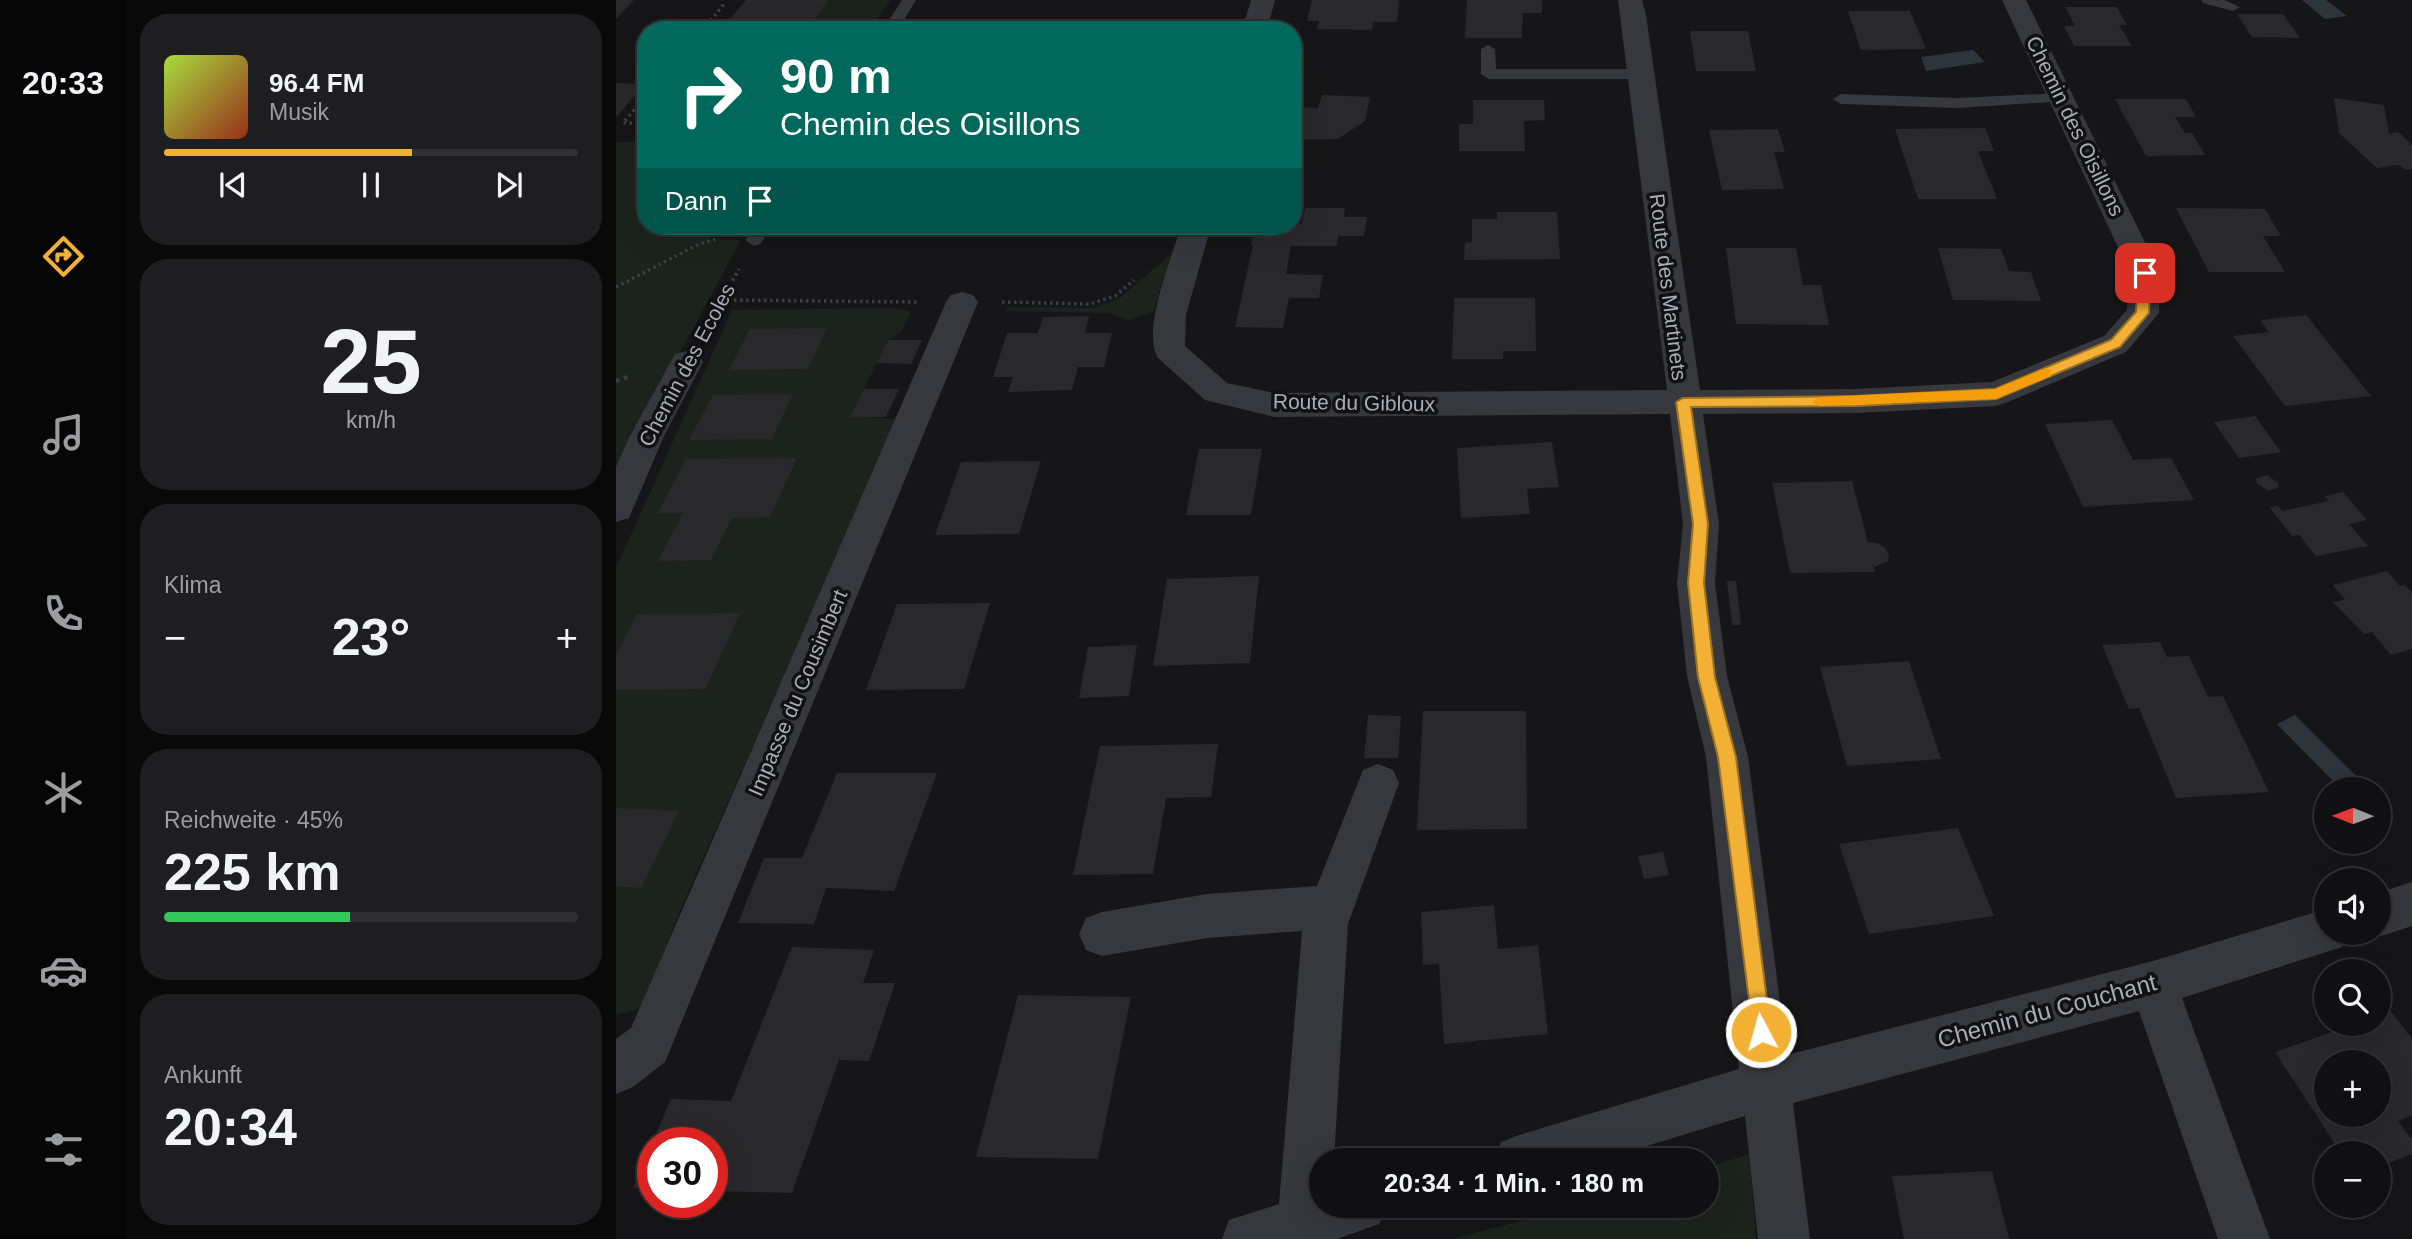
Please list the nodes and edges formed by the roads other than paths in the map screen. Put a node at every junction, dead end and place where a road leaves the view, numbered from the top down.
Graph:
1 (909, 0) edge
2 (1263, 0) edge
3 (1630, 0) edge
4 (2014, 0) edge
5 (2208, 0) edge
6 (2233, 7) dead end
7 (896, 21) edge
8 (1257, 21) edge
9 (1488, 49) dead end
10 (1641, 74) junction
11 (2061, 98) junction
12 (1841, 99) dead end
13 (1193, 235) edge
14 (962, 302) road end
15 (687, 362) road end
16 (1683, 402) junction
17 (616, 508) edge
18 (1378, 783) dead end
19 (2412, 904) edge
20 (1331, 907) junction
21 (2391, 911) edge
22 (1102, 934) dead end
23 (2314, 935) edge
24 (2153, 984) junction
25 (616, 1070) edge
26 (1767, 1086) junction
27 (1559, 1148) edge
28 (1318, 1218) edge
29 (1304, 1222) junction
30 (1248, 1239) edge
31 (1784, 1239) edge
32 (2244, 1239) edge

1 - 7 lane
2 - 8 street
3 - 10 street, Route des Martinets
4 - 11 street, Chemin des Oisillons
5 - 6 lane
9 - 10 lane
10 - 16 street, Route des Martinets
11 - 12 lane
11 - 16 street, Chemin des Oisillons
13 - 16 street, Route du Gibloux
14 - 25 street, Impasse du Cousimbert
15 - 17 street, Chemin des Ecoles
16 - 26 street, Route des Martinets
18 - 20 street
19 - 21 street
20 - 22 street
20 - 29 street
23 - 24 street, Chemin du Couchant
24 - 26 street, Chemin du Couchant
24 - 32 street
26 - 27 street, Chemin du Couchant
26 - 31 street, Route des Martinets
28 - 29 street
29 - 30 street

